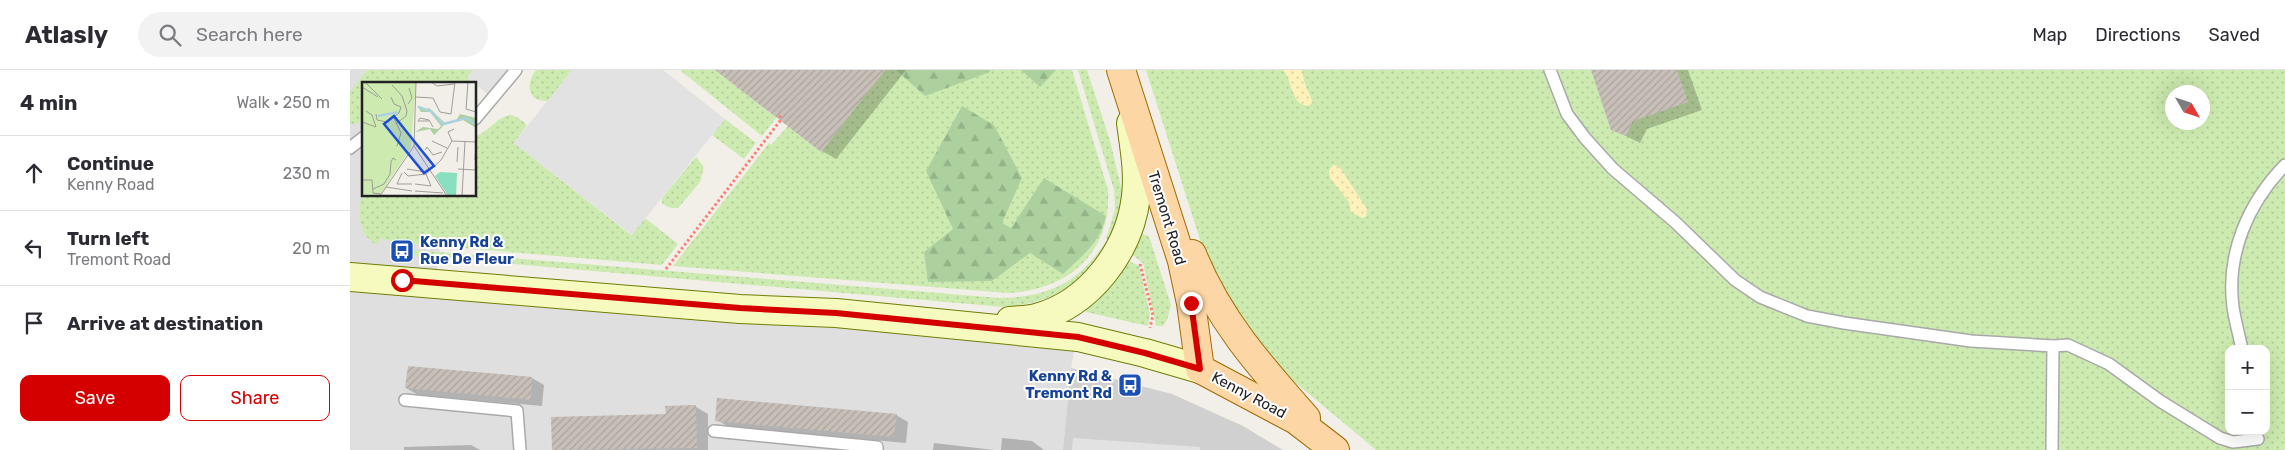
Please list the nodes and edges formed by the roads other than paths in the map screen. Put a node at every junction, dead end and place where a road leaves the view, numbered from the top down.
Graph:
1 (516, 70) edge
2 (1550, 70) edge
3 (1123, 75) edge
4 (476, 118) edge
5 (362, 139) edge
6 (350, 148) edge
7 (2285, 165) edge
8 (350, 277) edge
9 (962, 325) junction
10 (2241, 345) edge
11 (2053, 346) junction
12 (1200, 369) junction
13 (405, 400) dead end
14 (714, 431) dead end
15 (2258, 440) edge
16 (1333, 448) edge
17 (520, 450) edge
18 (877, 450) edge
19 (2052, 450) edge

1 - 4 lane
2 - 11 lane
3 - 9 main road
3 - 12 main road, Tremont Road
3 - 16 main road
5 - 6 lane
7 - 10 lane
8 - 9 main road, Kenny Road
9 - 12 main road, Kenny Road
11 - 15 lane
11 - 19 lane
12 - 16 main road, Kenny Road
13 - 17 lane
14 - 18 lane

